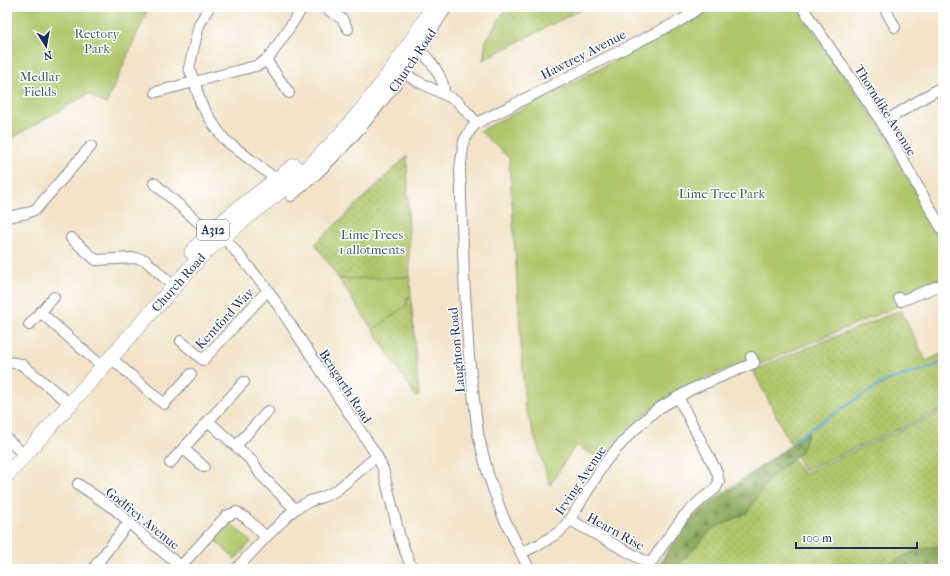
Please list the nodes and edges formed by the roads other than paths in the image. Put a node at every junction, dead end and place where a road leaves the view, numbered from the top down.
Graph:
1 (209, 7) edge
2 (303, 7) edge
3 (324, 7) edge
4 (422, 7) edge
5 (433, 7) edge
6 (447, 7) edge
7 (700, 7) edge
8 (802, 7) edge
9 (884, 7) edge
10 (895, 27) dead end
11 (348, 29) dead end
12 (414, 48) junction
13 (266, 60) junction
14 (398, 71) junction
15 (194, 81) junction
16 (943, 86) edge
17 (156, 92) dead end
18 (289, 94) dead end
19 (444, 94) junction
20 (477, 123) junction
21 (882, 123) junction
22 (91, 146) dead end
23 (277, 180) junction
24 (154, 183) dead end
25 (291, 196) dead end
26 (7, 217) edge
27 (206, 229) dead end
28 (943, 231) edge
29 (223, 236) junction
30 (71, 238) dead end
31 (168, 280) junction
32 (943, 284) edge
33 (268, 290) junction
34 (54, 297) dead end
35 (899, 298) dead end
36 (40, 312) junction
37 (29, 325) dead end
38 (181, 341) dead end
39 (752, 357) dead end
40 (111, 358) junction
41 (96, 361) junction
42 (7, 362) edge
43 (191, 374) dead end
44 (244, 382) dead end
45 (678, 397) junction
46 (63, 398) junction
47 (268, 411) dead end
48 (208, 421) junction
49 (12, 444) edge
50 (236, 446) junction
51 (184, 449) junction
52 (377, 456) junction
53 (7, 461) edge
54 (170, 463) dead end
55 (204, 468) dead end
56 (7, 475) edge
57 (78, 484) dead end
58 (295, 509) junction
59 (570, 520) junction
60 (129, 522) junction
61 (266, 538) junction
62 (521, 553) junction
63 (649, 566) edge
64 (183, 568) edge
65 (93, 569) edge
66 (236, 569) edge
67 (412, 569) edge
68 (529, 569) edge

1 - 15 street
2 - 13 street
3 - 11 street
4 - 23 highway, Church Road / A312
5 - 12 highway, Church Road / A312
6 - 12 street, Church Road
7 - 20 street, Hawtrey Avenue
8 - 21 street, Thorndike Avenue
9 - 10 street
12 - 14 highway, Church Road / A312
12 - 19 street
13 - 15 street
13 - 18 street
14 - 19 street
14 - 25 street, Church Road
14 - 29 highway, Church Road / A312
15 - 17 street
15 - 23 street
16 - 21 street
19 - 20 street
20 - 62 street, Laughton Road
21 - 28 street, Thorndike Avenue
22 - 26 street
23 - 31 highway, Church Road / A312
24 - 27 street
29 - 33 street, Bengarth Road
29 - 40 highway, Church Road / A312
30 - 31 street
31 - 41 highway, Church Road / A312
32 - 35 street
33 - 38 street, Kentford Way
33 - 52 street, Bengarth Road
34 - 36 street
36 - 37 street
36 - 41 street
39 - 45 street, Irving Avenue
40 - 43 street
40 - 56 highway, Church Road / A312
41 - 46 highway, Church Road / A312
42 - 46 street
44 - 48 street
45 - 59 street, Irving Avenue
45 - 63 street
46 - 49 highway, Church Road / A312
47 - 50 street
48 - 50 street
48 - 51 street
49 - 53 highway, Church Road / A312
50 - 58 street
51 - 54 street
51 - 55 street
52 - 58 street
52 - 67 street, Bengarth Road
57 - 60 street, Godfrey Avenue
58 - 61 street
59 - 62 street, Irving Avenue
59 - 63 street, Hearn Rise
60 - 64 street, Godfrey Avenue
60 - 65 street
61 - 64 street, Godfrey Avenue
61 - 66 street
62 - 68 street, Laughton Road

